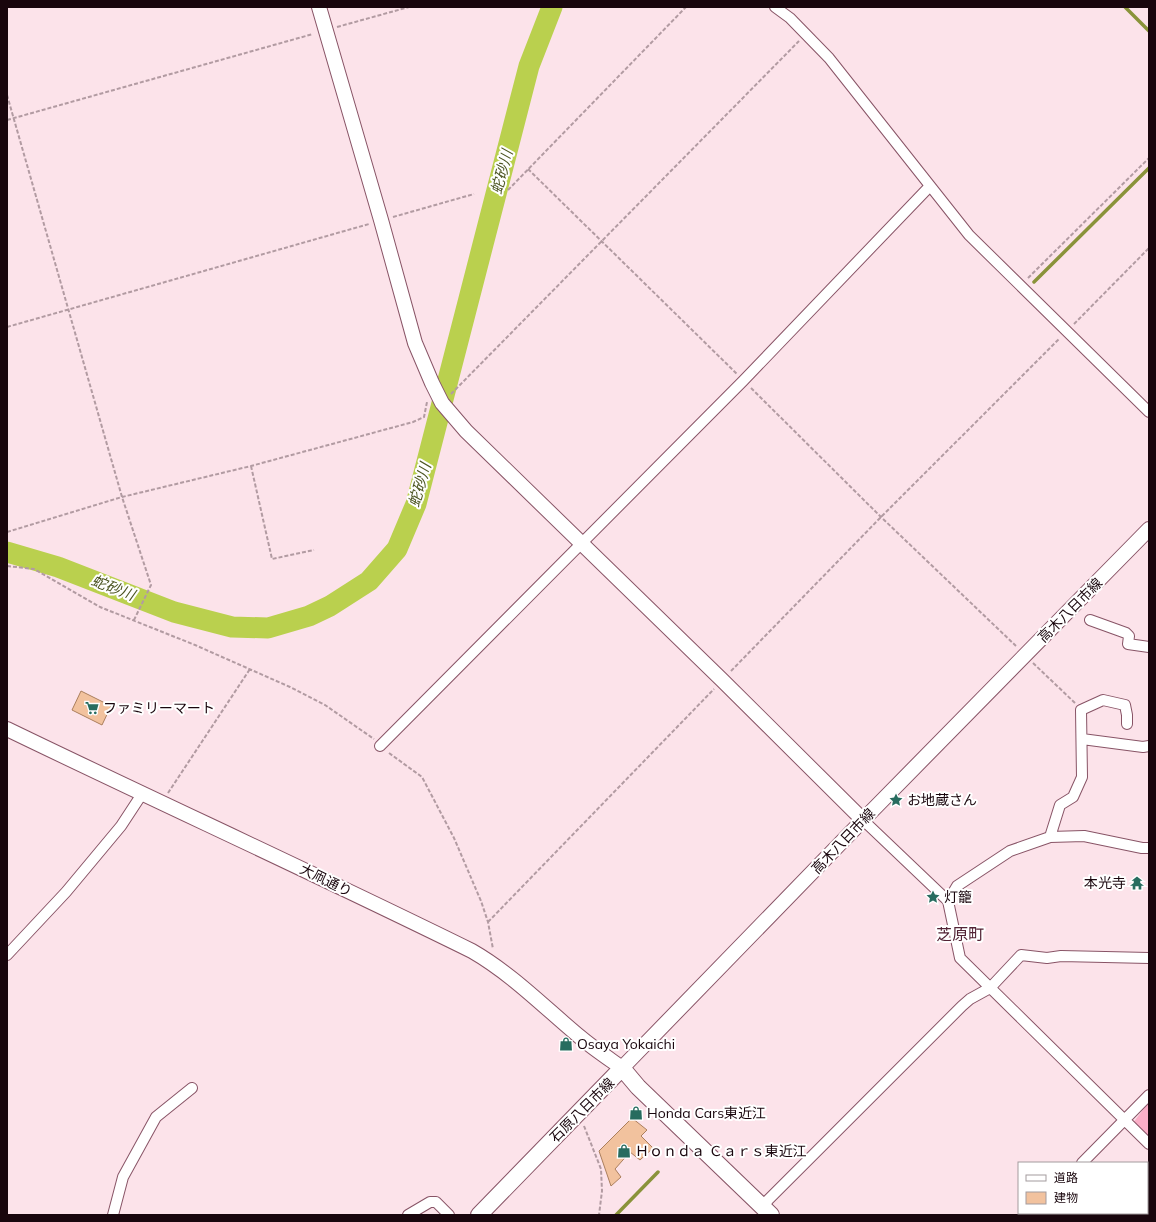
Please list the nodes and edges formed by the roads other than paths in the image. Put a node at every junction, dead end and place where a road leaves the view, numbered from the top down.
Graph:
1 (319, 7) edge
2 (775, 7) edge
3 (930, 186) junction
4 (1149, 412) edge
5 (1149, 529) edge
6 (582, 544) junction
7 (1090, 620) dead end
8 (1149, 647) edge
9 (1127, 724) dead end
10 (7, 729) edge
11 (1082, 739) junction
12 (380, 746) road end
13 (1149, 746) edge
14 (142, 794) junction
15 (863, 820) junction
16 (1050, 837) junction
17 (1149, 848) edge
18 (948, 901) junction
19 (8, 952) edge
20 (1149, 958) edge
21 (990, 988) junction
22 (622, 1068) junction
23 (192, 1088) dead end
24 (1149, 1095) edge
25 (1125, 1120) junction
26 (1149, 1144) edge
27 (1083, 1162) edge
28 (767, 1211) edge
29 (113, 1215) edge
30 (408, 1215) edge
31 (449, 1215) edge
32 (479, 1215) edge

1 - 6 street
2 - 3 street
3 - 4 street
3 - 6 street
5 - 15 street, 高木八日市線
6 - 12 street
6 - 15 street
7 - 8 street
9 - 11 street
10 - 14 street, 大凧通り
11 - 13 street
11 - 16 street
14 - 19 street
14 - 22 street, 大凧通り
15 - 18 street
15 - 22 street, 高木八日市線
16 - 17 street
16 - 18 street
18 - 21 street
20 - 21 street
21 - 25 street
21 - 28 street
22 - 28 main road, 石原八日市線
22 - 32 main road, 石原八日市線
23 - 29 street
24 - 25 street
25 - 26 street
25 - 27 street
30 - 31 street

